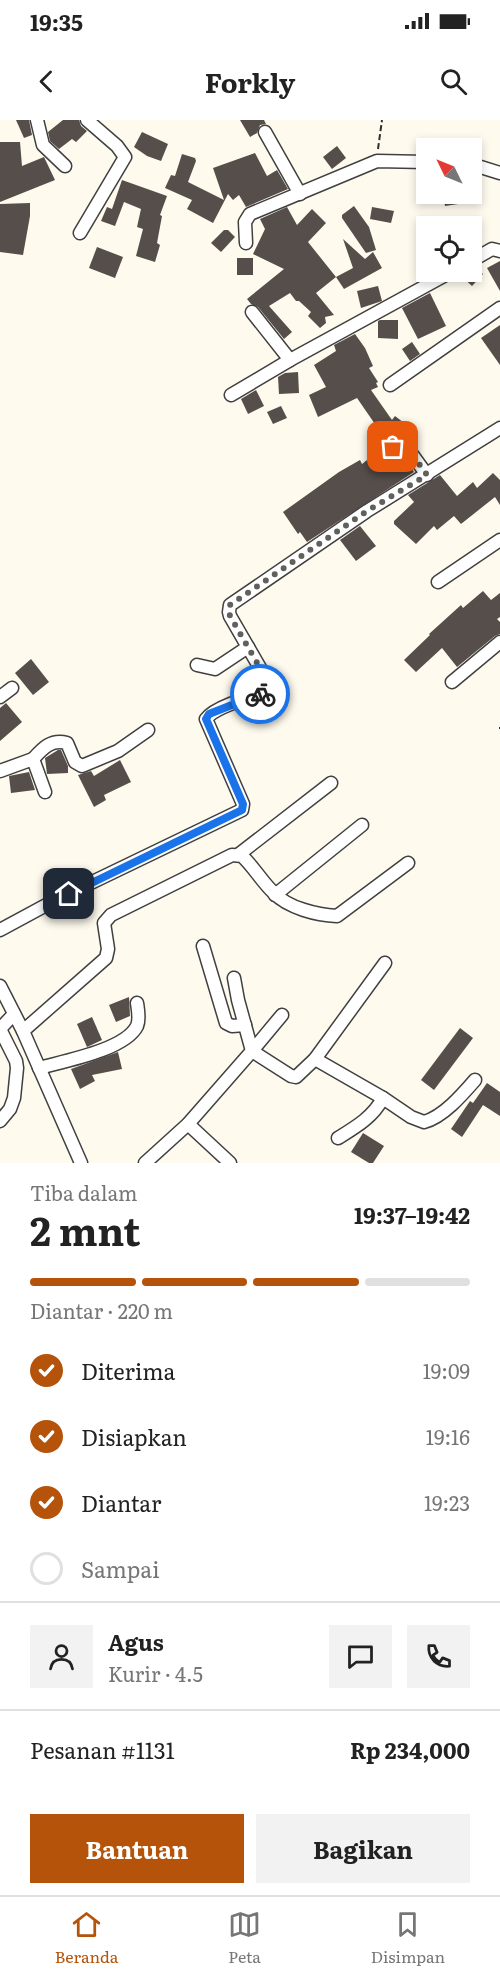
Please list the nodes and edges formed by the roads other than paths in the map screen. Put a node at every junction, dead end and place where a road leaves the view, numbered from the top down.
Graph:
1 (37, 120) edge
2 (87, 120) edge
3 (265, 132) dead end
4 (416, 162) edge
5 (65, 166) dead end
6 (482, 167) edge
7 (500, 173) edge
8 (300, 194) junction
9 (80, 233) dead end
10 (246, 243) dead end
11 (500, 251) edge
12 (482, 255) edge
13 (433, 282) edge
14 (500, 308) edge
15 (252, 312) dead end
16 (290, 360) junction
17 (390, 385) dead end
18 (231, 395) dead end
19 (500, 428) edge
20 (382, 445) dead end
21 (427, 475) junction
22 (500, 540) edge
23 (438, 582) dead end
24 (500, 642) edge
25 (248, 647) junction
26 (197, 665) dead end
27 (452, 681) dead end
28 (12, 688) dead end
29 (0, 697) edge
30 (148, 730) dead end
31 (33, 759) junction
32 (0, 771) edge
33 (331, 783) dead end
34 (45, 792) dead end
35 (362, 825) dead end
36 (238, 855) junction
37 (408, 863) dead end
38 (275, 895) junction
39 (0, 930) edge
40 (202, 945) dead end
41 (386, 963) dead end
42 (234, 978) dead end
43 (0, 986) edge
44 (137, 1003) dead end
45 (14, 1014) junction
46 (282, 1015) dead end
47 (245, 1025) junction
48 (23, 1031) junction
49 (252, 1051) junction
50 (315, 1059) junction
51 (39, 1068) junction
52 (475, 1080) dead end
53 (383, 1098) junction
54 (0, 1121) edge
55 (188, 1124) junction
56 (338, 1138) dead end
57 (81, 1163) edge
58 (145, 1163) edge
59 (230, 1163) edge

1 - 5 street
2 - 9 street
3 - 8 street
4 - 8 street
6 - 7 street
8 - 10 street
11 - 12 street
13 - 16 street
14 - 17 street
15 - 16 street
16 - 18 street
19 - 21 street
20 - 21 street
21 - 25 street
22 - 23 street
24 - 27 street
25 - 26 street
25 - 39 street
28 - 29 street
30 - 31 street
31 - 32 street
31 - 34 street
33 - 36 street
35 - 38 street
36 - 38 street
36 - 48 street
37 - 38 street
40 - 47 street
41 - 50 street
42 - 47 street
43 - 45 street
44 - 51 street
45 - 48 street
45 - 54 street
46 - 49 street
47 - 49 street
48 - 51 street
49 - 50 street
49 - 55 street
50 - 53 street
51 - 57 street
52 - 53 street
53 - 56 street
55 - 58 street
55 - 59 street

